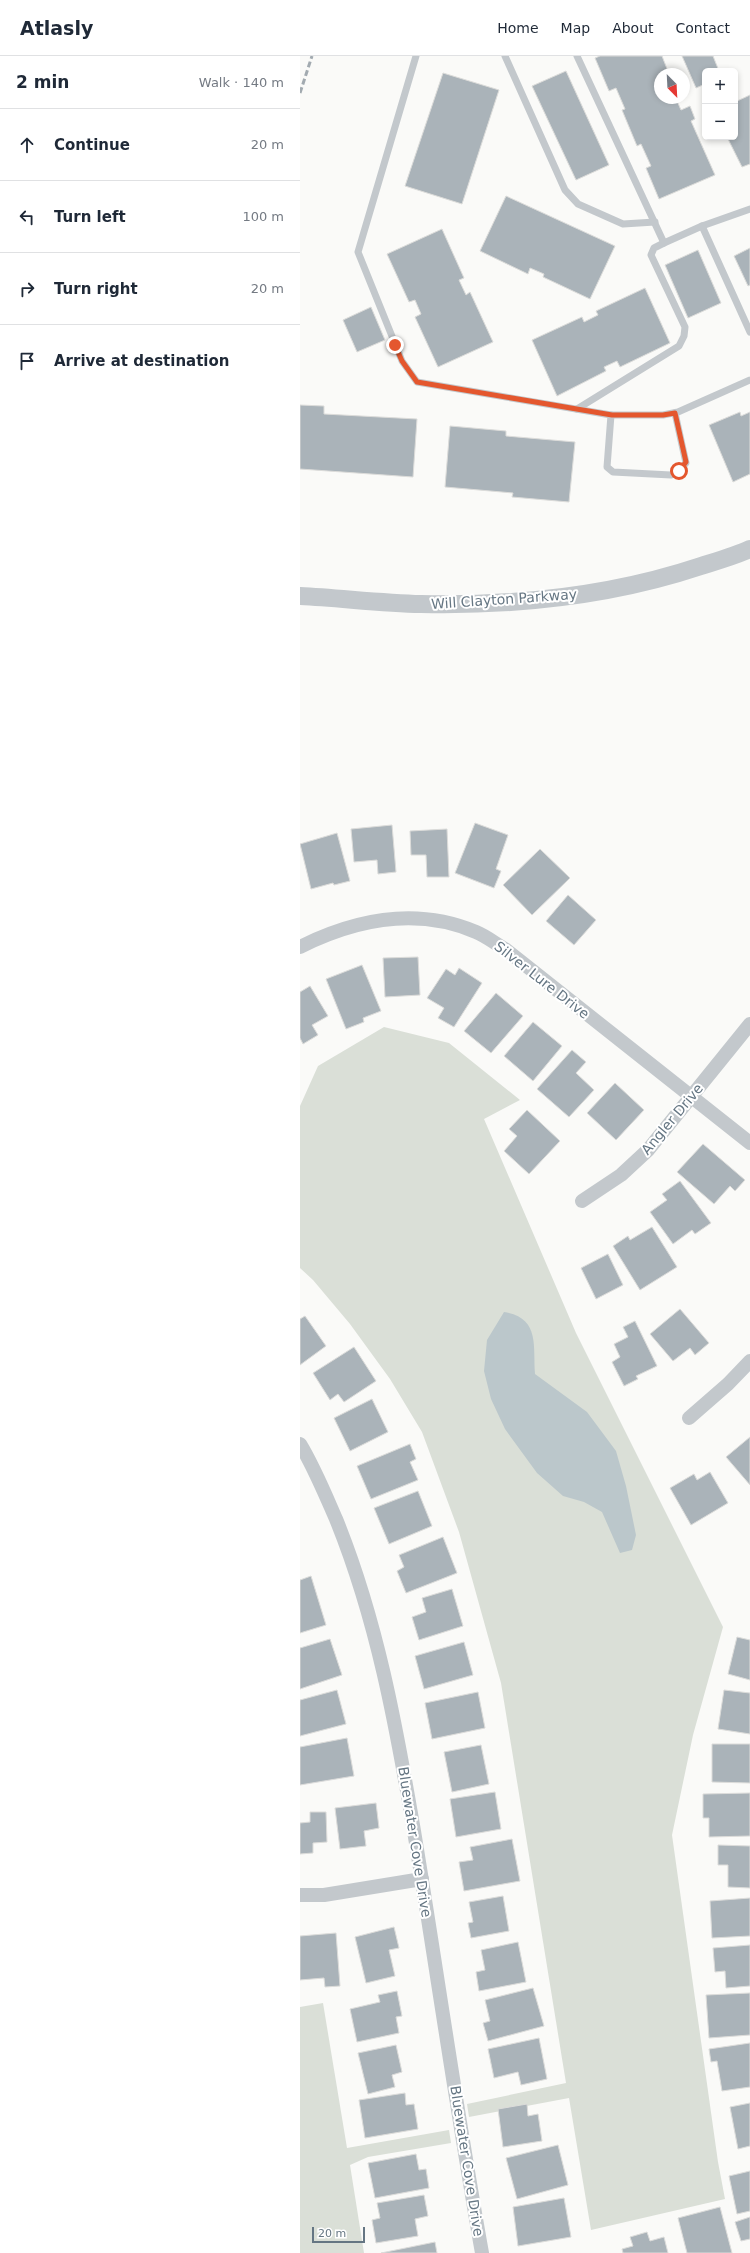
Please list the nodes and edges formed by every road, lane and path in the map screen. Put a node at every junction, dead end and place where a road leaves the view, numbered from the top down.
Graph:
1 (416, 56) edge
2 (505, 56) edge
3 (577, 56) edge
4 (750, 209) edge
5 (654, 222) junction
6 (702, 226) junction
7 (664, 242) junction
8 (750, 332) edge
9 (750, 380) edge
10 (577, 409) junction
11 (675, 413) junction
12 (612, 415) junction
13 (750, 549) edge
14 (300, 596) edge
15 (300, 947) edge
16 (750, 1024) edge
17 (691, 1097) junction
18 (750, 1143) edge
19 (582, 1201) dead end
20 (750, 1361) edge
21 (689, 1418) dead end
22 (300, 1444) edge
23 (422, 1879) junction
24 (300, 1896) edge
25 (482, 2253) edge

1 - 10 lane
2 - 5 lane
3 - 5 lane
4 - 6 lane
5 - 7 lane
6 - 7 lane
6 - 8 lane
7 - 10 lane
9 - 11 lane
10 - 12 lane
11 - 12 lane
11 - 12 lane
13 - 14 street, Will Clayton Parkway
15 - 17 street, Silver Lure Drive
16 - 17 street, Angler Drive
17 - 18 street, Silver Lure Drive
17 - 19 street, Angler Drive
20 - 21 street
22 - 23 street, Bluewater Cove Drive
23 - 24 street
23 - 25 street, Bluewater Cove Drive

